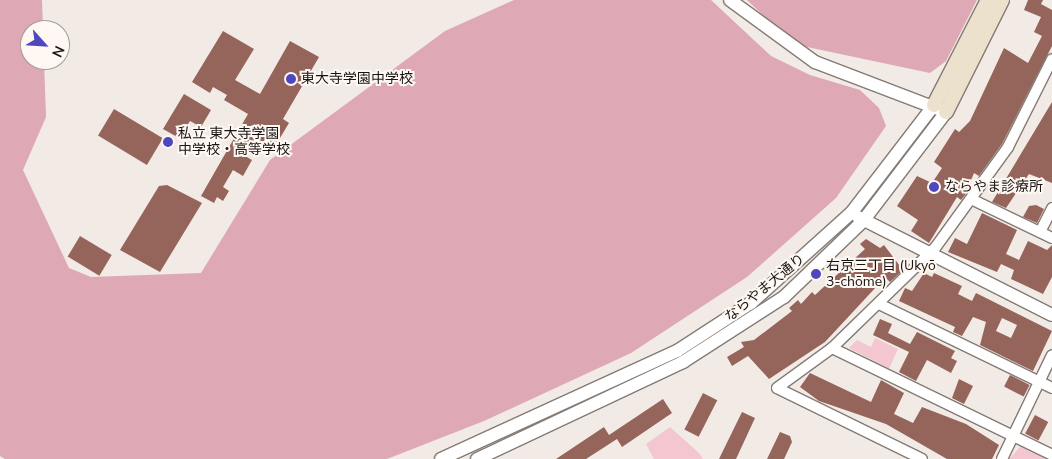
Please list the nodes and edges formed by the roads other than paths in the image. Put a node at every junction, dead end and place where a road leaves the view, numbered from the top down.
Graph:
1 (730, 0) edge
2 (988, 0) edge
3 (1002, 0) edge
4 (1052, 59) edge
5 (940, 109) junction
6 (971, 199) junction
7 (1052, 208) edge
8 (852, 212) junction
9 (863, 221) junction
10 (1040, 232) junction
11 (1052, 238) edge
12 (929, 254) junction
13 (879, 304) junction
14 (1052, 315) edge
15 (832, 348) junction
16 (1052, 355) edge
17 (1039, 382) junction
18 (1052, 388) edge
19 (1013, 436) junction
20 (1052, 455) edge
21 (441, 459) edge
22 (476, 459) edge
23 (922, 459) edge
24 (1002, 459) edge

1 - 5 street
2 - 5 main road, ならやま大通り
3 - 5 main road, ならやま大通り
4 - 6 street
5 - 8 street, ならやま大通り
5 - 9 street, ならやま大通り
6 - 10 street
6 - 12 street
7 - 10 street
8 - 9 street
8 - 21 street, ならやま大通り
9 - 12 street
9 - 22 street, ならやま大通り
10 - 11 street
12 - 13 street
12 - 14 street
13 - 15 street
13 - 17 street
15 - 19 street
15 - 23 street
16 - 17 street
17 - 18 street
17 - 19 street
19 - 20 street
19 - 24 street

